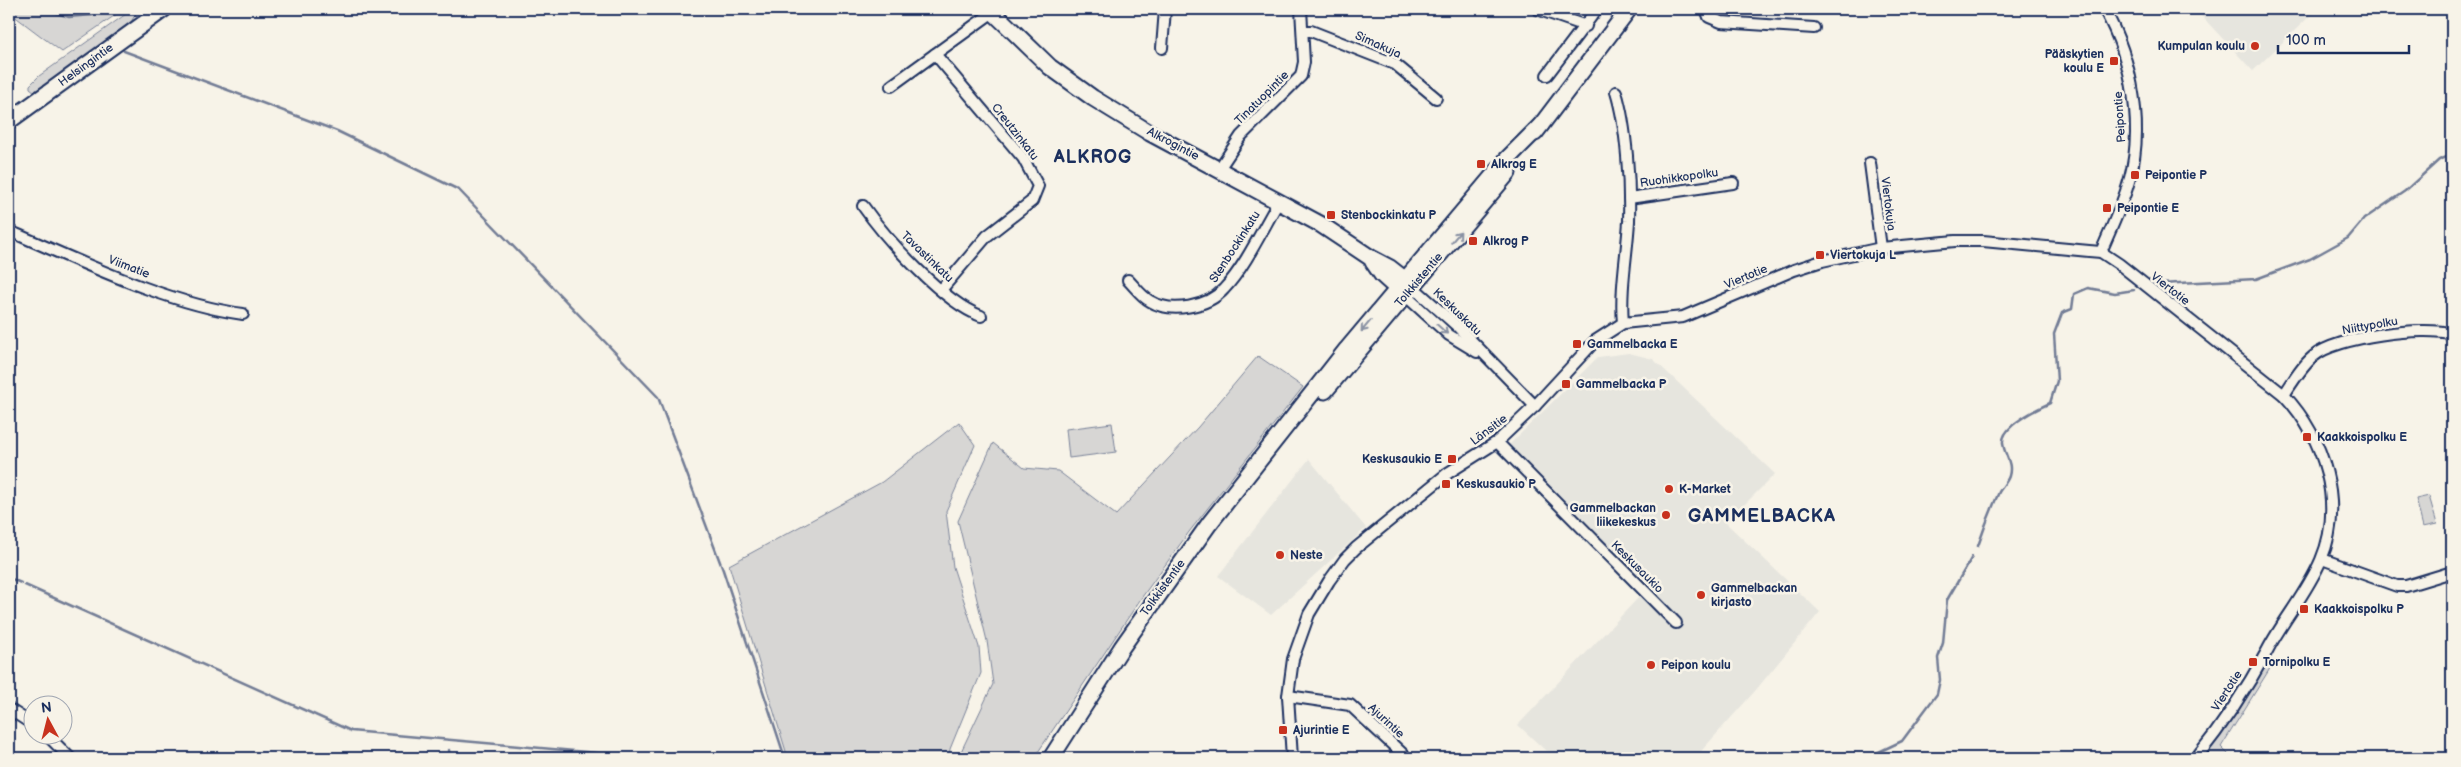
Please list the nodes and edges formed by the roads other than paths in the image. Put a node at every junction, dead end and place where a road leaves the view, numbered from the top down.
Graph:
1 (1165, 9) edge
2 (1301, 9) edge
3 (1537, 9) edge
4 (1597, 9) edge
5 (1629, 9) edge
6 (1706, 9) edge
7 (2104, 9) edge
8 (161, 10) edge
9 (991, 10) edge
10 (1586, 26) junction
11 (1814, 28) dead end
12 (1303, 31) junction
13 (1162, 48) dead end
14 (935, 54) junction
15 (1547, 75) dead end
16 (891, 86) dead end
17 (1616, 92) dead end
18 (1436, 98) dead end
19 (9, 120) edge
20 (1870, 163) dead end
21 (1219, 169) junction
22 (1733, 183) dead end
23 (1629, 198) junction
24 (1279, 201) junction
25 (863, 206) dead end
26 (9, 231) edge
27 (1881, 248) junction
28 (2101, 252) junction
29 (1128, 280) dead end
30 (1405, 288) junction
31 (941, 290) junction
32 (243, 314) dead end
33 (981, 316) dead end
34 (1624, 323) junction
35 (2452, 334) edge
36 (2284, 395) junction
37 (1535, 406) junction
38 (1497, 442) junction
39 (2322, 558) junction
40 (2452, 572) edge
41 (1676, 623) dead end
42 (1288, 696) junction
43 (9, 709) edge
44 (22, 717) edge
45 (56, 744) edge
46 (70, 758) edge
47 (1051, 758) edge
48 (1292, 758) edge
49 (1407, 758) edge
50 (2196, 758) edge

1 - 13 street
2 - 12 street, Tinatuopintie
3 - 10 street
4 - 10 street
5 - 30 street, Tolkkistentie
6 - 11 street
7 - 28 street, Peipontie
8 - 19 street, Helsingintie
9 - 14 street
9 - 21 street, Alkrogintie
10 - 15 street
12 - 18 street, Simakuja
12 - 21 street, Tinatuopintie
14 - 16 street
14 - 31 street, Creutzinkatu
17 - 23 street
20 - 27 street, Viertokuja
21 - 24 street, Alkrogintie
22 - 23 street, Ruohikkopolku
23 - 34 street
24 - 29 street, Stenbockinkatu
24 - 30 street, Alkrogintie
25 - 31 street, Tavastinkatu
26 - 32 street, Viimatie
27 - 28 street, Viertotie
27 - 34 street, Viertotie
28 - 36 street, Viertotie
30 - 37 street, Keskuskatu
30 - 47 street, Tolkkistentie
31 - 33 street, Tavastinkatu
34 - 37 street, Länsitie
35 - 36 street, Niittypolku
36 - 39 street, Viertotie
37 - 38 street, Länsitie
38 - 41 street, Keskusaukio
38 - 42 street, Länsitie
39 - 40 street
39 - 50 street, Viertotie
42 - 48 street, Länsitie
42 - 49 street, Ajurintie
43 - 44 street
45 - 46 street

